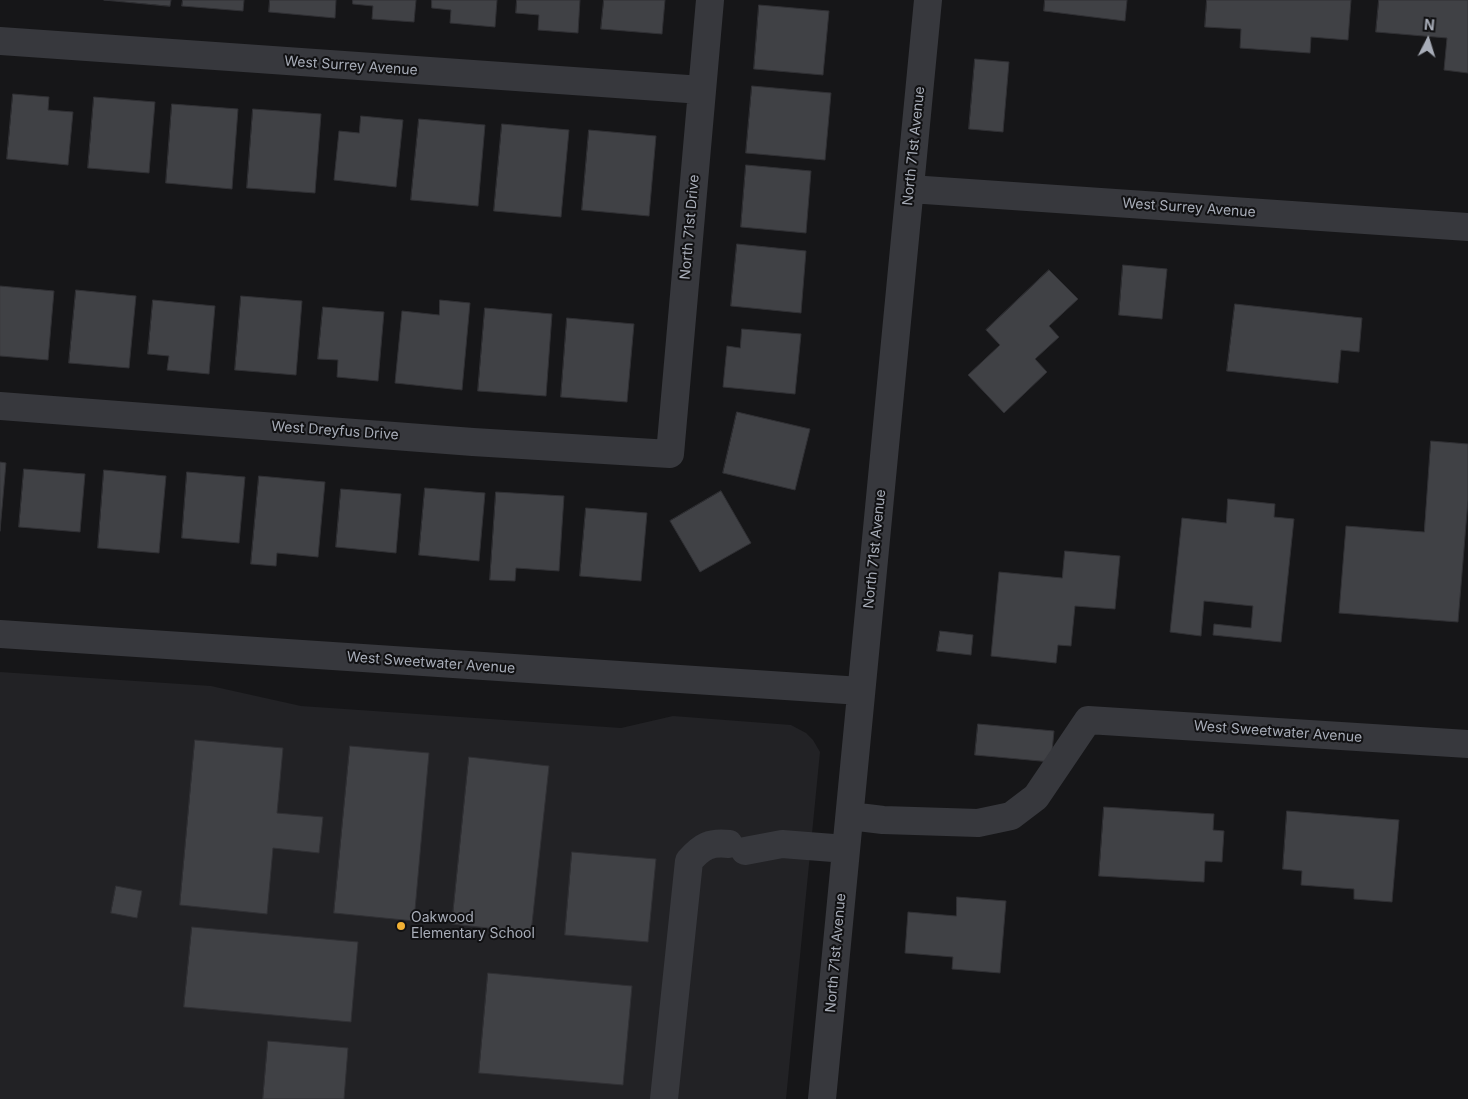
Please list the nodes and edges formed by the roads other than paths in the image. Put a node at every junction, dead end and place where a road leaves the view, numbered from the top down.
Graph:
1 (710, 0) edge
2 (928, 0) edge
3 (0, 41) edge
4 (702, 90) junction
5 (910, 189) junction
6 (1468, 227) edge
7 (0, 406) edge
8 (670, 454) joint
9 (0, 634) edge
10 (861, 691) junction
11 (1468, 744) edge
12 (850, 816) junction
13 (846, 849) junction
14 (664, 1099) edge
15 (822, 1099) edge

1 - 4 street, North 71st Drive
2 - 5 street, North 71st Avenue
3 - 4 street, West Surrey Avenue
4 - 8 street, North 71st Drive
5 - 6 street, West Surrey Avenue
5 - 10 street, North 71st Avenue
7 - 8 street, West Dreyfus Drive
9 - 10 street, West Sweetwater Avenue
10 - 12 street, North 71st Avenue
11 - 12 street, West Sweetwater Avenue
12 - 13 street, North 71st Avenue
13 - 14 street
13 - 15 street, North 71st Avenue

